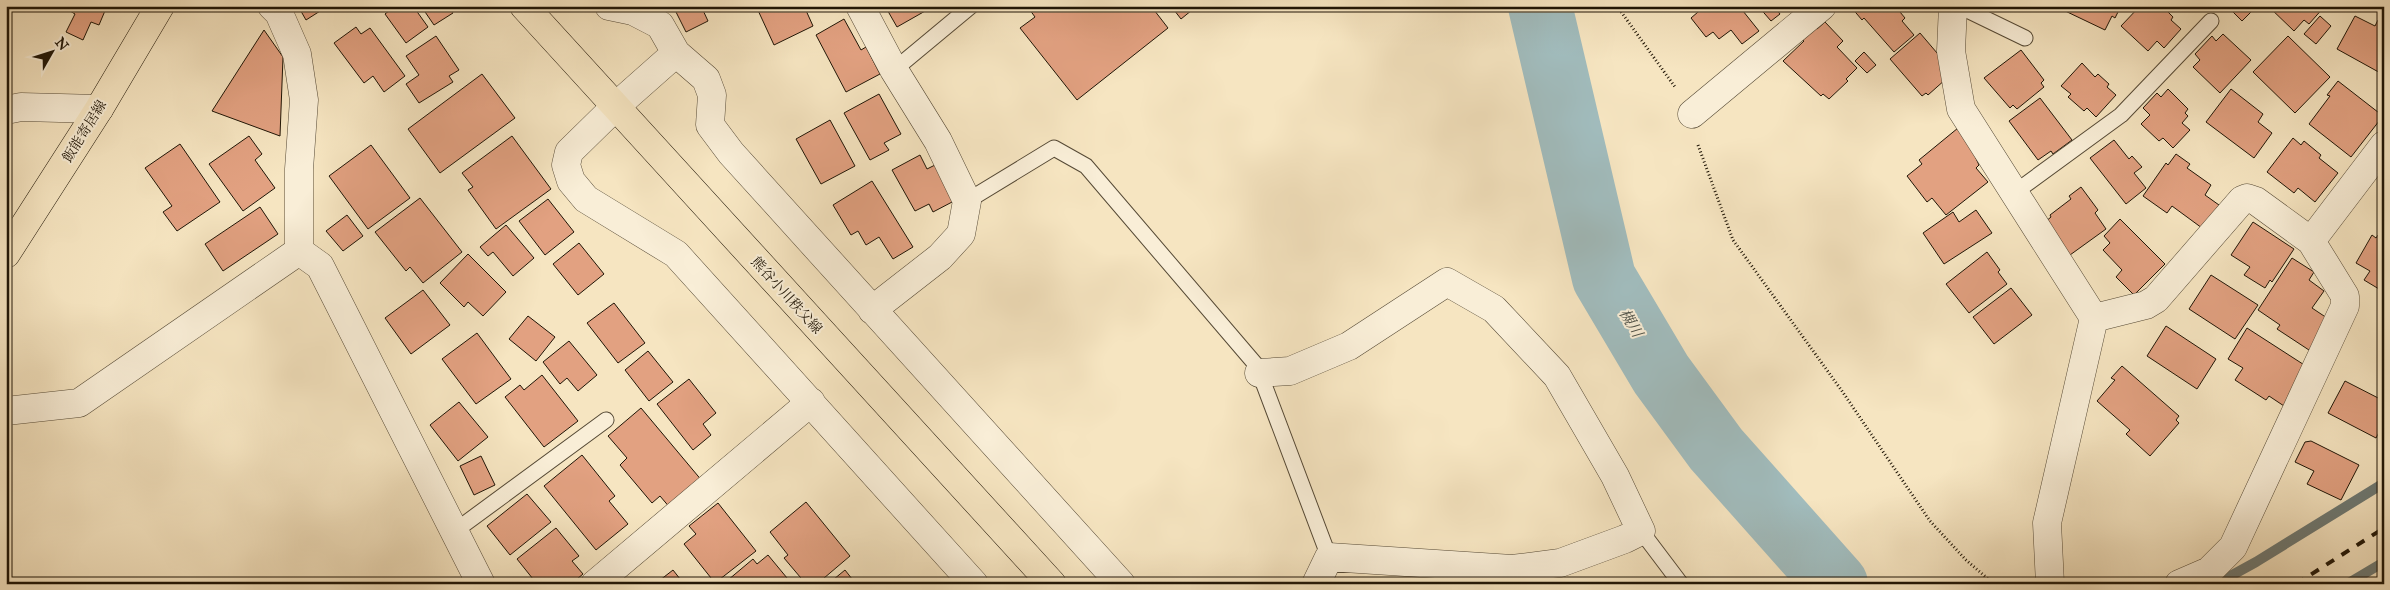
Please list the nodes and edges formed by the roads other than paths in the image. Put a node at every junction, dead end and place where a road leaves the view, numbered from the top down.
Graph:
1 (160, 6) edge
2 (272, 6) edge
3 (524, 6) edge
4 (609, 6) edge
5 (860, 6) edge
6 (971, 6) edge
7 (1822, 6) edge
8 (1953, 6) edge
9 (1959, 6) edge
10 (2210, 20) dead end
11 (2025, 38) dead end
12 (676, 53) junction
13 (894, 70) junction
14 (615, 107) junction
15 (99, 109) junction
16 (6, 110) edge
17 (1692, 114) road end
18 (2384, 145) edge
19 (2014, 193) junction
20 (967, 201) junction
21 (2311, 241) junction
22 (300, 251) junction
23 (6, 254) edge
24 (872, 310) junction
25 (2094, 318) junction
26 (1259, 373) junction
27 (811, 402) junction
28 (6, 411) edge
29 (606, 420) dead end
30 (455, 531) junction
31 (1641, 531) junction
32 (1329, 557) junction
33 (481, 584) edge
34 (595, 584) edge
35 (974, 584) edge
36 (1052, 584) edge
37 (1121, 584) edge
38 (1316, 584) edge
39 (1681, 584) edge
40 (2050, 584) edge
41 (2179, 584) edge

1 - 15 main road, 飯能寄居線
2 - 22 street
3 - 14 main road, 熊谷小川秩父線
4 - 12 street
5 - 13 street
6 - 13 lane
7 - 17 street
8 - 19 street
9 - 11 lane
10 - 19 lane
12 - 14 street
12 - 24 street
13 - 20 street
14 - 27 street
14 - 36 main road, 熊谷小川秩父線
15 - 16 street
15 - 23 main road, 飯能寄居線
18 - 21 street
19 - 25 street
20 - 24 street
20 - 26 lane
21 - 25 street
21 - 41 street
22 - 28 street
22 - 30 street
24 - 37 street
25 - 40 street
26 - 31 street
26 - 32 lane
27 - 34 street
27 - 35 street
29 - 30 lane
30 - 33 street
31 - 32 street
31 - 39 lane
32 - 38 street

